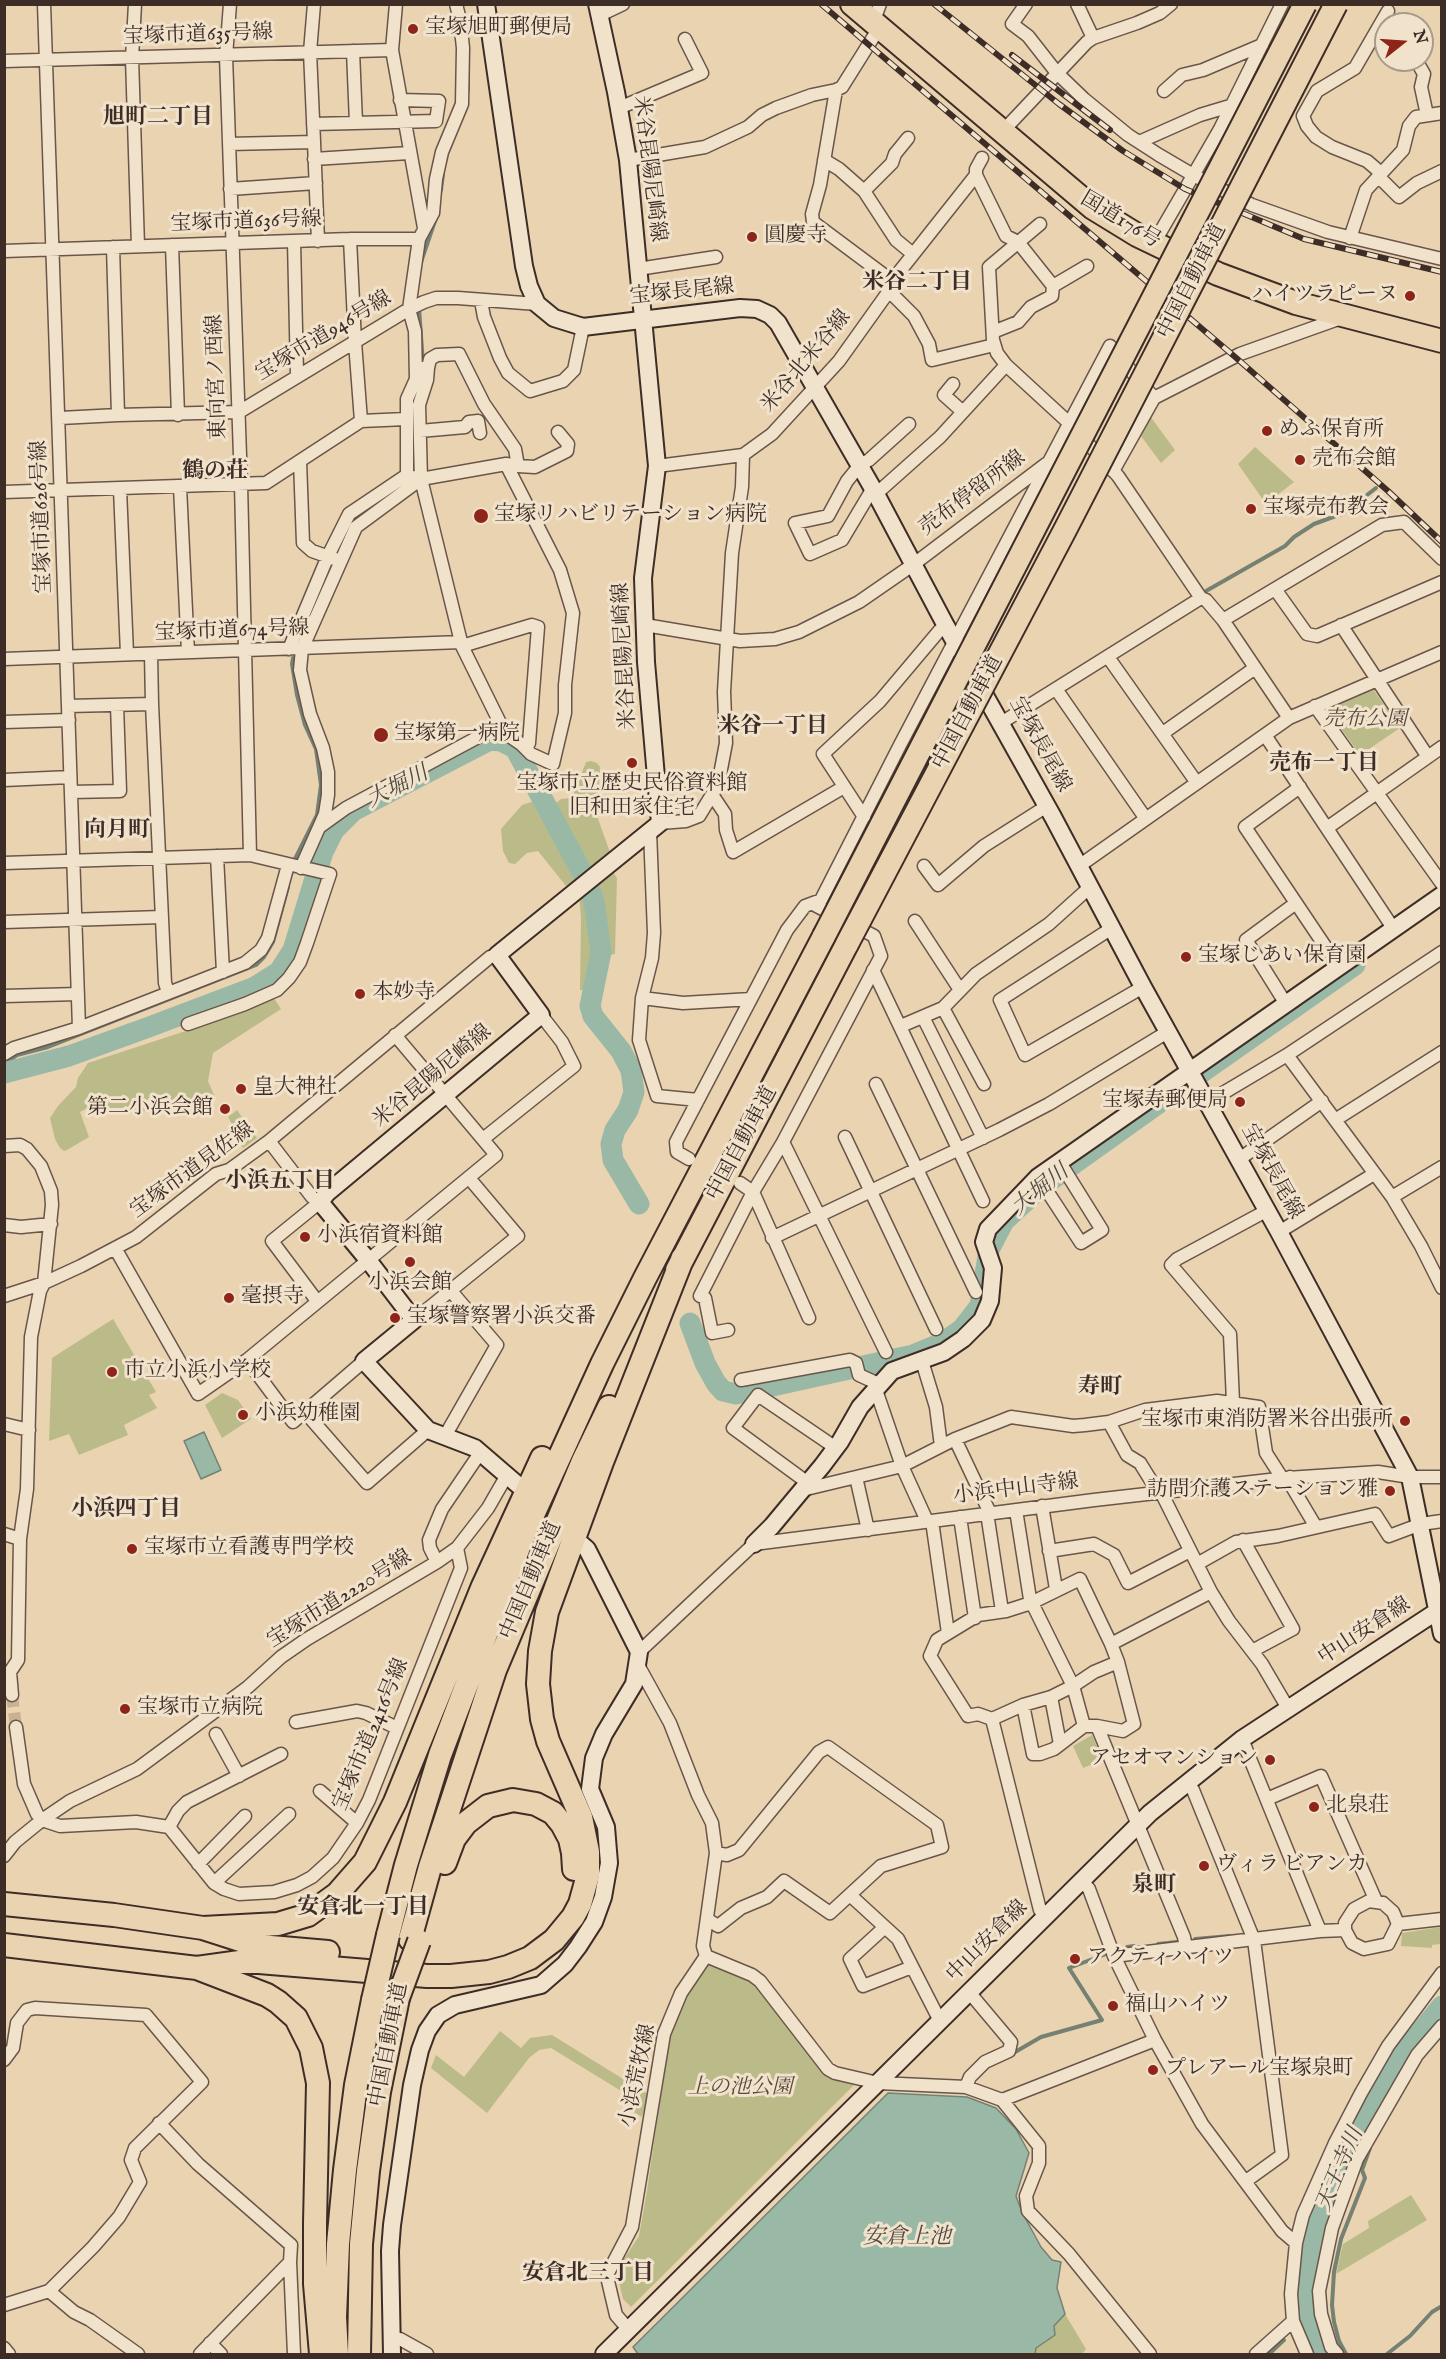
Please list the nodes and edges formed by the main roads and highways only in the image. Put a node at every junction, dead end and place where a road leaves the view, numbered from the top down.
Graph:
1 (852, 4) edge
2 (1305, 4) edge
3 (1336, 4) edge
4 (878, 19) edge
5 (1442, 341) edge
6 (689, 1191) junction
7 (683, 1257) junction
8 (4, 1904) edge
9 (203, 1928) junction
10 (415, 1940) junction
11 (4, 1945) edge
12 (197, 1968) junction
13 (321, 2355) edge
14 (337, 2355) edge
15 (359, 2355) edge

1 - 4 highway, 国道176号
2 - 6 highway, 中国自動車道, bridge
3 - 7 highway, 中国自動車道, bridge
4 - 5 highway, 国道176号
6 - 9 highway
6 - 14 highway, 中国自動車道, bridge
7 - 10 highway, 中国自動車道
7 - 12 highway
8 - 9 highway
9 - 10 highway
10 - 15 highway, 中国自動車道, bridge
11 - 12 highway
12 - 13 highway

